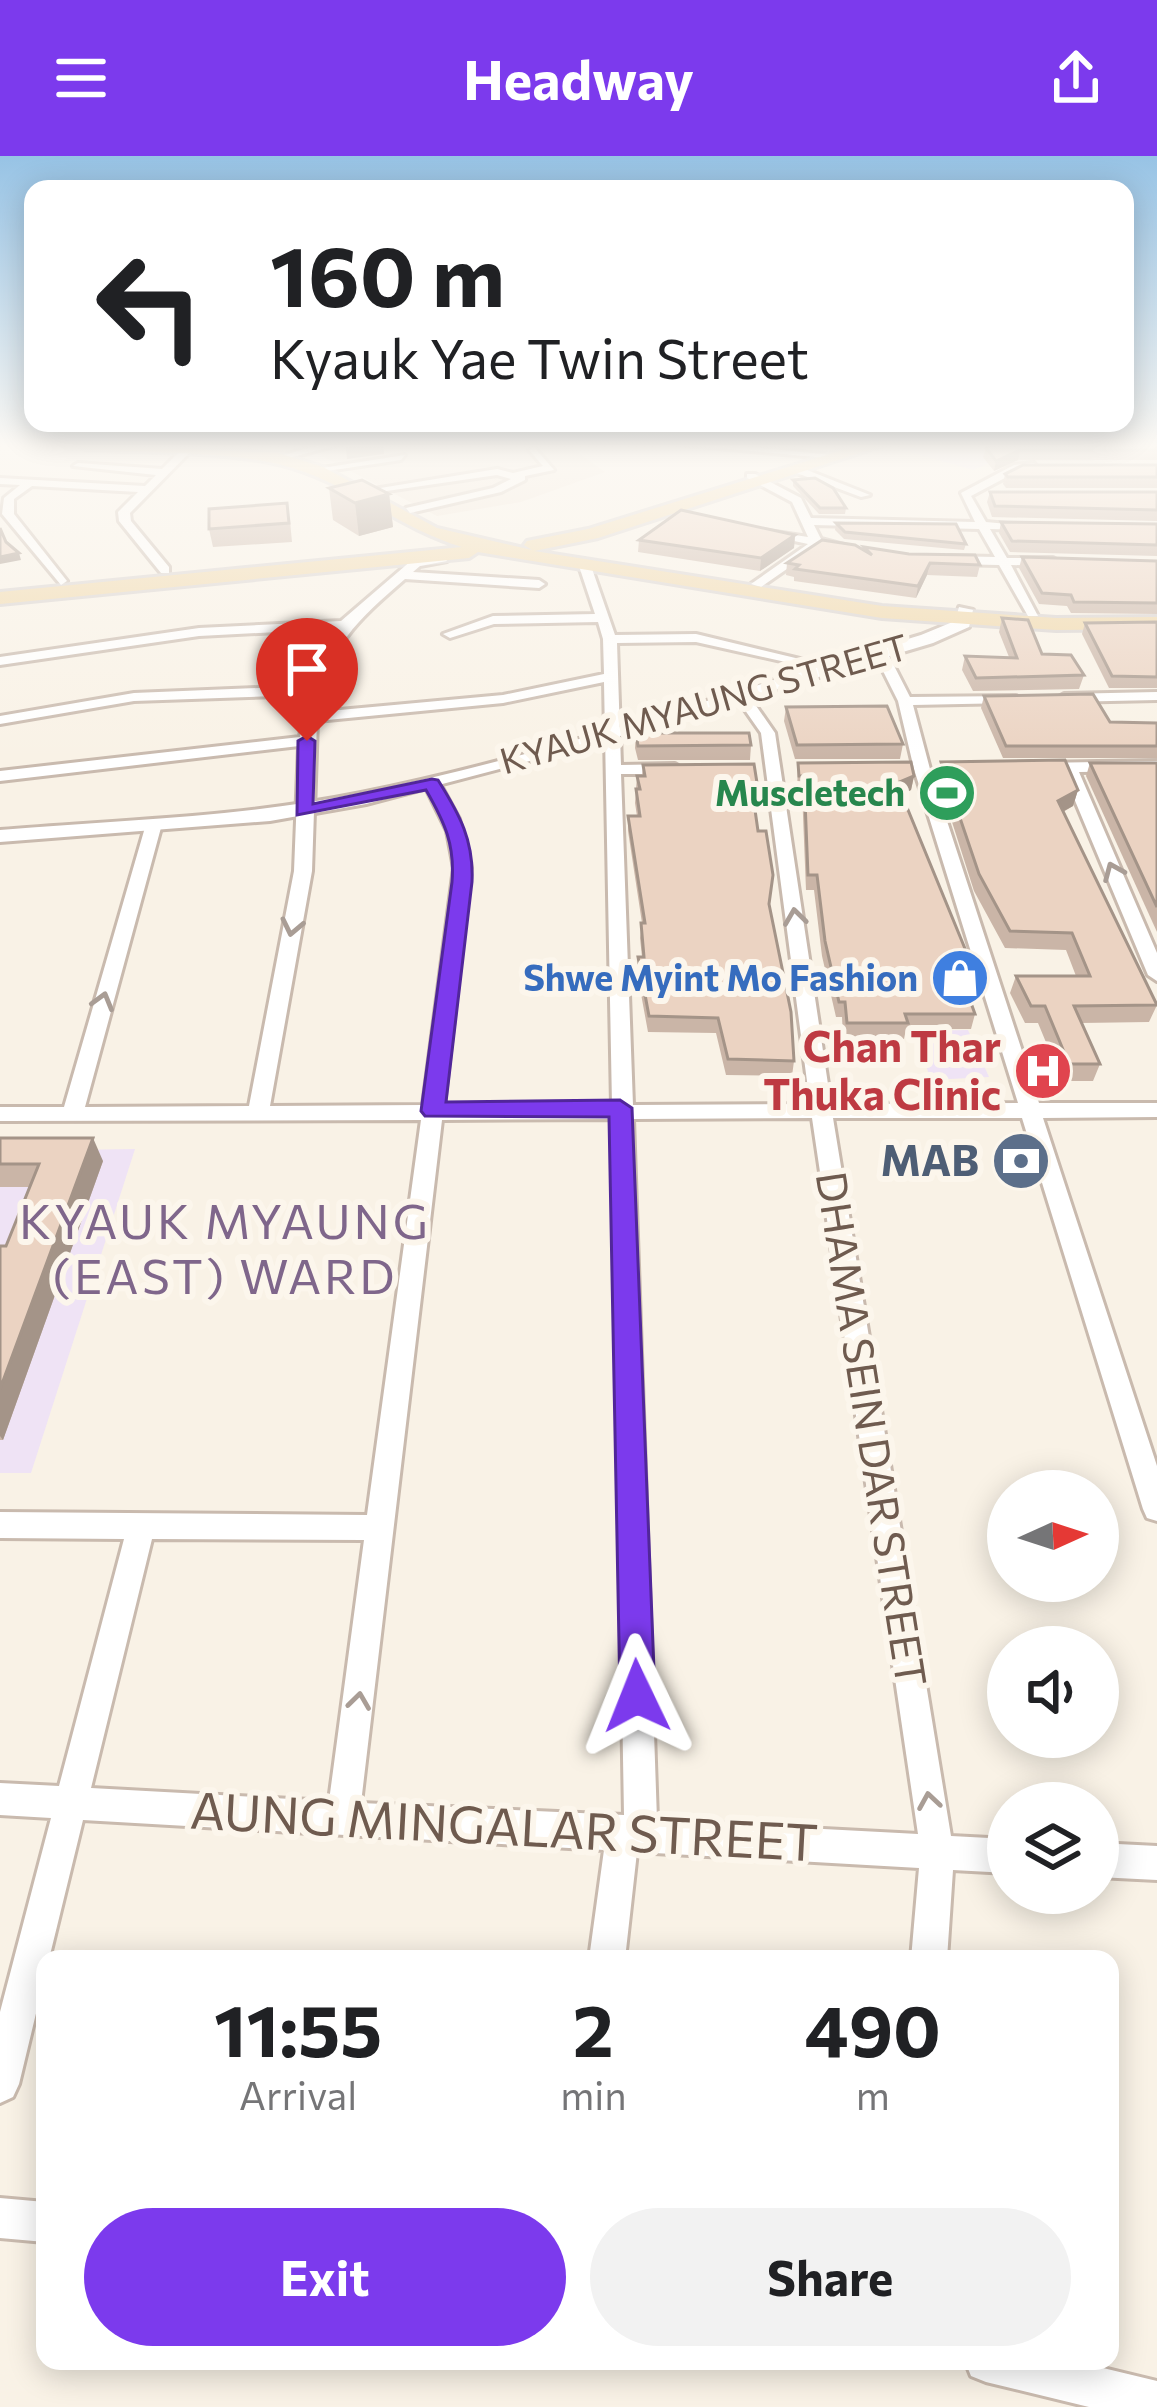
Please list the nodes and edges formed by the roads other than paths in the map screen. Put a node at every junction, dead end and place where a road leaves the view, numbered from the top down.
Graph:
1 (36, 549) edge
2 (148, 549) edge
3 (402, 549) edge
4 (463, 549) edge
5 (480, 549) edge
6 (515, 549) edge
7 (536, 549) edge
8 (589, 549) edge
9 (808, 549) edge
10 (856, 549) edge
11 (994, 549) edge
12 (862, 550) edge
13 (928, 558) edge
14 (592, 560) junction
15 (1000, 562) junction
16 (1067, 562) edge
17 (165, 570) junction
18 (400, 574) junction
19 (61, 580) junction
20 (539, 584) dead end
21 (758, 584) junction
22 (0, 595) edge
23 (1033, 613) junction
24 (965, 615) junction
25 (604, 618) junction
26 (1157, 618) edge
27 (344, 626) junction
28 (450, 634) dead end
29 (610, 639) junction
30 (881, 653) junction
31 (0, 661) edge
32 (826, 668) junction
33 (610, 676) junction
34 (314, 690) junction
35 (740, 693) junction
36 (905, 701) junction
37 (1154, 701) edge
38 (310, 717) junction
39 (0, 720) edge
40 (612, 732) junction
41 (307, 741) junction
42 (1157, 766) edge
43 (1069, 767) junction
44 (1027, 768) edge
45 (705, 769) edge
46 (612, 770) junction
47 (0, 776) edge
48 (432, 784) junction
49 (304, 811) junction
50 (154, 824) junction
51 (0, 836) edge
52 (1157, 975) edge
53 (620, 1108) junction
54 (821, 1109) junction
55 (1030, 1110) junction
56 (1157, 1110) edge
57 (434, 1111) junction
58 (258, 1112) junction
59 (0, 1114) edge
60 (72, 1114) junction
61 (1157, 1509) edge
62 (0, 1526) edge
63 (141, 1526) junction
64 (382, 1528) junction
65 (0, 1799) edge
66 (71, 1802) junction
67 (343, 1817) junction
68 (632, 1832) junction
69 (938, 1852) junction
70 (987, 1855) edge
71 (1119, 1861) edge
72 (1157, 1863) edge
73 (609, 1950) edge
74 (930, 1950) edge
75 (0, 2084) edge
76 (0, 2218) edge
77 (36, 2221) edge
78 (1024, 2370) edge
79 (1157, 2402) edge

1 - 19 street
2 - 17 street
3 - 17 main road
4 - 22 main road
5 - 18 street
6 - 14 main road
7 - 14 main road
8 - 14 main road
9 - 21 street
10 - 12 street
11 - 15 street
13 - 15 street
14 - 21 main road
14 - 24 main road
14 - 25 street
15 - 16 street
15 - 23 street
17 - 19 main road
18 - 20 street
18 - 27 street
19 - 22 main road
21 - 24 main road
23 - 24 main road
23 - 26 main road
24 - 26 main road
24 - 30 street, KYAUK MYAUNG STREET
25 - 28 street
25 - 29 street
27 - 31 street
27 - 34 street
29 - 32 street
29 - 33 street
30 - 32 street, KYAUK MYAUNG STREET
30 - 36 street
32 - 35 street, KYAUK MYAUNG STREET
33 - 38 street
33 - 40 street
34 - 38 street
34 - 39 street
35 - 40 street, KYAUK MYAUNG STREET
54 -> 35 street, DHAMA SEIN DAR STREET
36 - 37 street
36 - 55 street
38 - 41 street
40 - 46 street
40 - 48 street, KYAUK MYAUNG STREET
41 - 47 street
41 - 49 street
42 - 43 street
43 - 44 street
52 -> 43 street
45 - 46 street
46 - 53 street
48 - 49 street, KYAUK MYAUNG STREET
48 - 57 street
49 - 50 street, KYAUK MYAUNG STREET
49 -> 58 street
50 - 51 street, KYAUK MYAUNG STREET
60 -> 50 street
53 - 54 street
53 - 57 street
53 - 68 street
54 - 55 street
69 -> 54 street, DHAMA SEIN DAR STREET
55 - 56 street
55 - 61 street
57 - 58 street
57 - 64 street
58 - 60 street
59 - 60 street
62 - 63 street
63 - 64 street
63 - 66 street
67 -> 64 street
65 - 66 street, AUNG MINGALAR STREET
66 - 67 street, AUNG MINGALAR STREET
66 - 75 street
67 - 68 street, AUNG MINGALAR STREET
68 - 69 street, AUNG MINGALAR STREET
68 - 73 street
69 - 70 street, AUNG MINGALAR STREET
69 - 74 street, DHAMA SEIN DAR STREET
71 - 72 street
76 - 77 street
78 - 79 street

